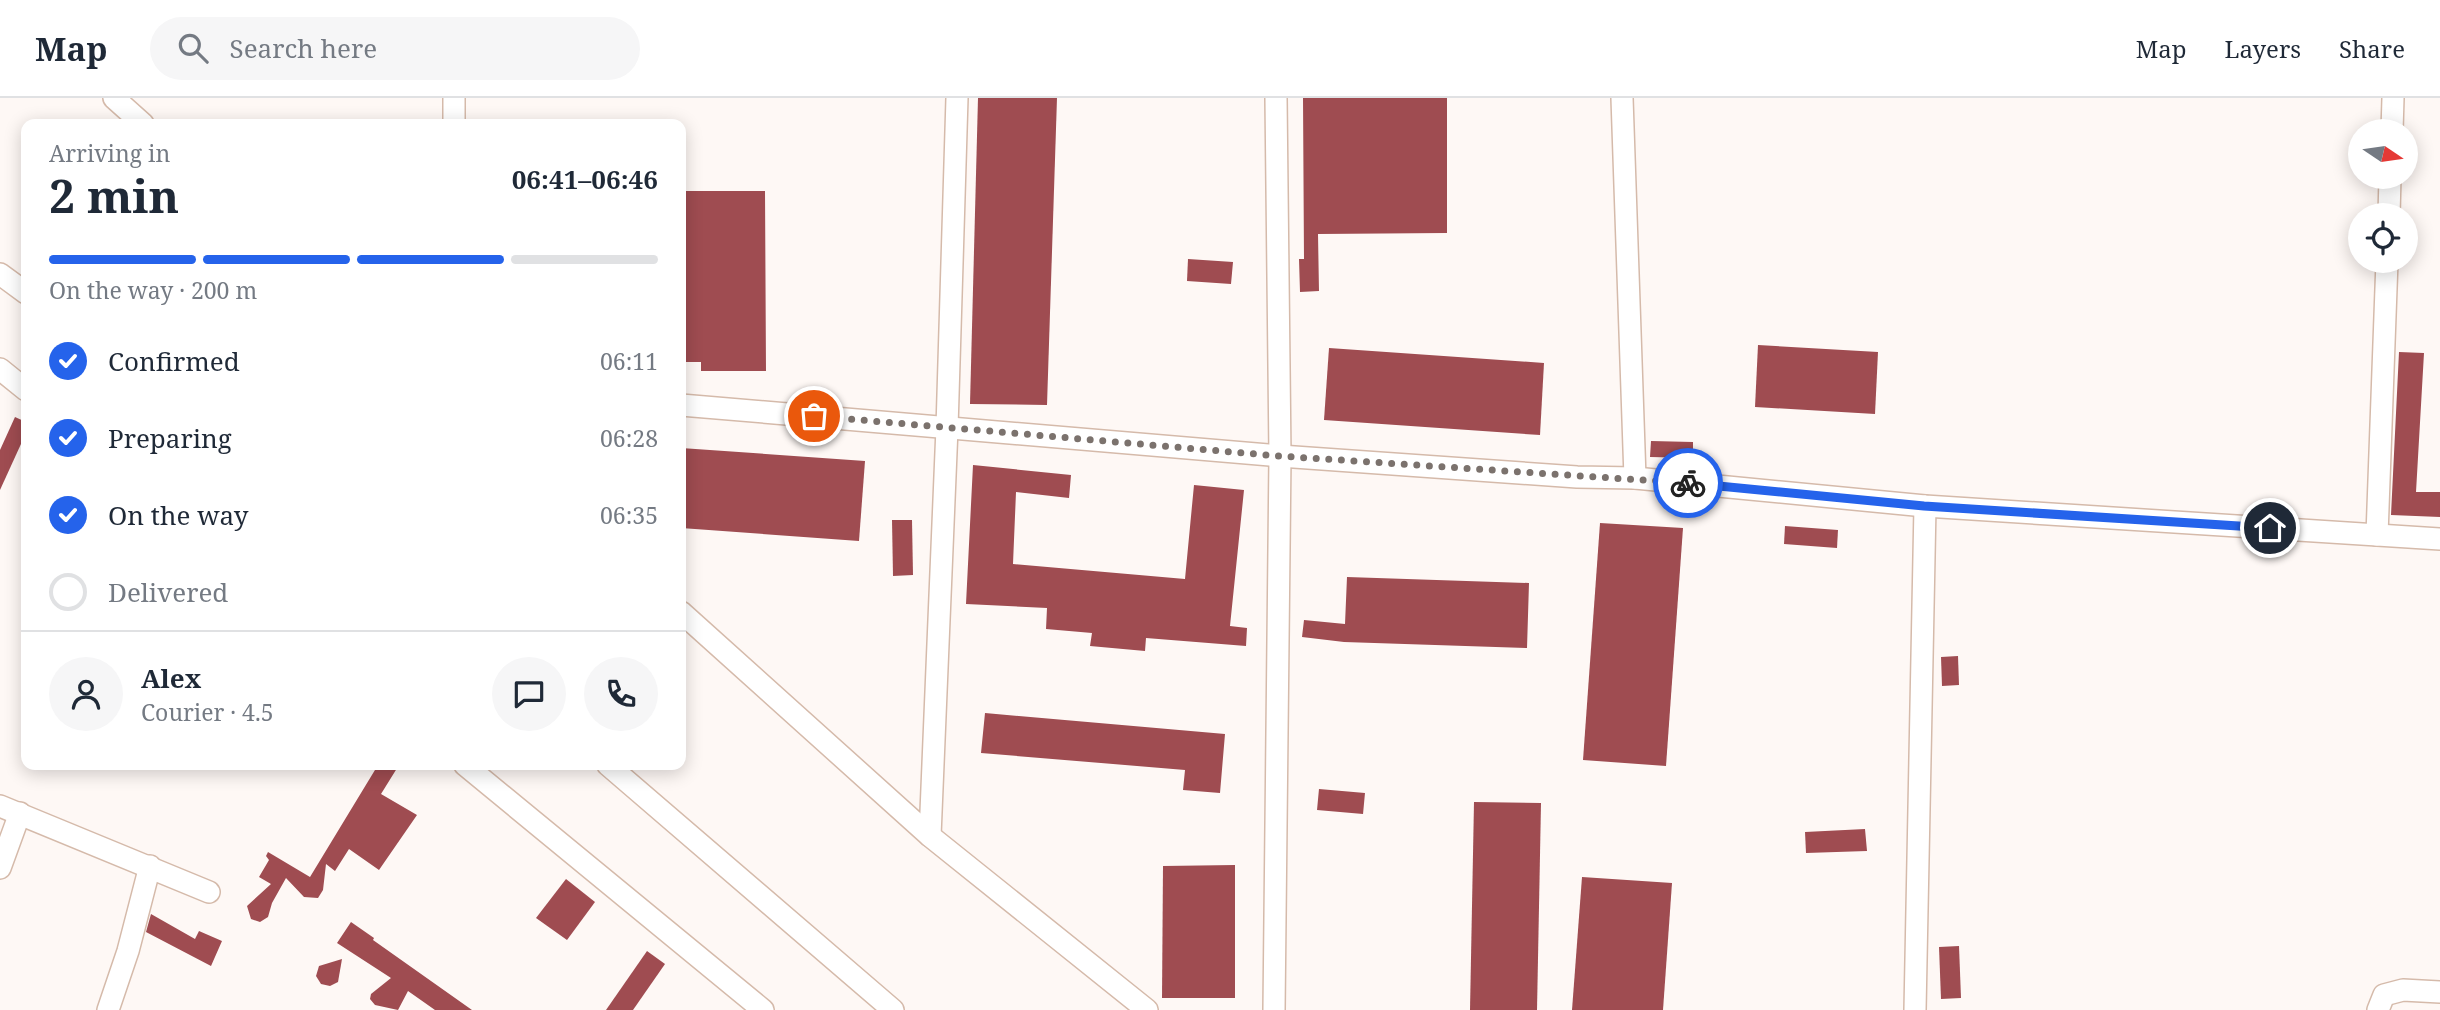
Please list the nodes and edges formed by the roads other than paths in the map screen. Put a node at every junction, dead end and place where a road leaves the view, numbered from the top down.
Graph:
1 (114, 98) edge
2 (454, 98) edge
3 (957, 98) edge
4 (1276, 98) edge
5 (1622, 98) edge
6 (2393, 98) edge
7 (137, 119) edge
8 (454, 119) edge
9 (2392, 119) edge
10 (2387, 273) edge
11 (0, 274) edge
12 (21, 289) edge
13 (0, 369) edge
14 (21, 386) edge
15 (686, 405) edge
16 (947, 428) junction
17 (1279, 456) junction
18 (1635, 478) junction
19 (1924, 506) junction
20 (2376, 535) junction
21 (2440, 539) edge
22 (686, 616) edge
23 (471, 770) edge
24 (614, 770) edge
25 (10, 809) edge
26 (930, 836) junction
27 (150, 866) junction
28 (0, 868) edge
29 (209, 891) dead end
30 (2440, 992) edge
31 (108, 1010) edge
32 (764, 1010) edge
33 (893, 1010) edge
34 (1147, 1010) edge
35 (1274, 1010) edge
36 (1914, 1010) edge
37 (2378, 1010) edge

1 - 7 street
2 - 8 street
3 - 16 street
4 - 17 street
5 - 18 street
6 - 9 street
10 - 20 street
11 - 12 street
13 - 14 street
15 - 16 street
16 - 17 street
16 - 26 street
17 - 18 street
17 - 35 street
18 - 19 street
19 - 20 street
19 - 36 street
20 - 21 street
22 - 26 street
23 - 32 street
24 - 33 street
25 - 27 street
25 - 28 street
26 - 34 street
27 - 29 street
27 - 31 street
30 - 37 street

